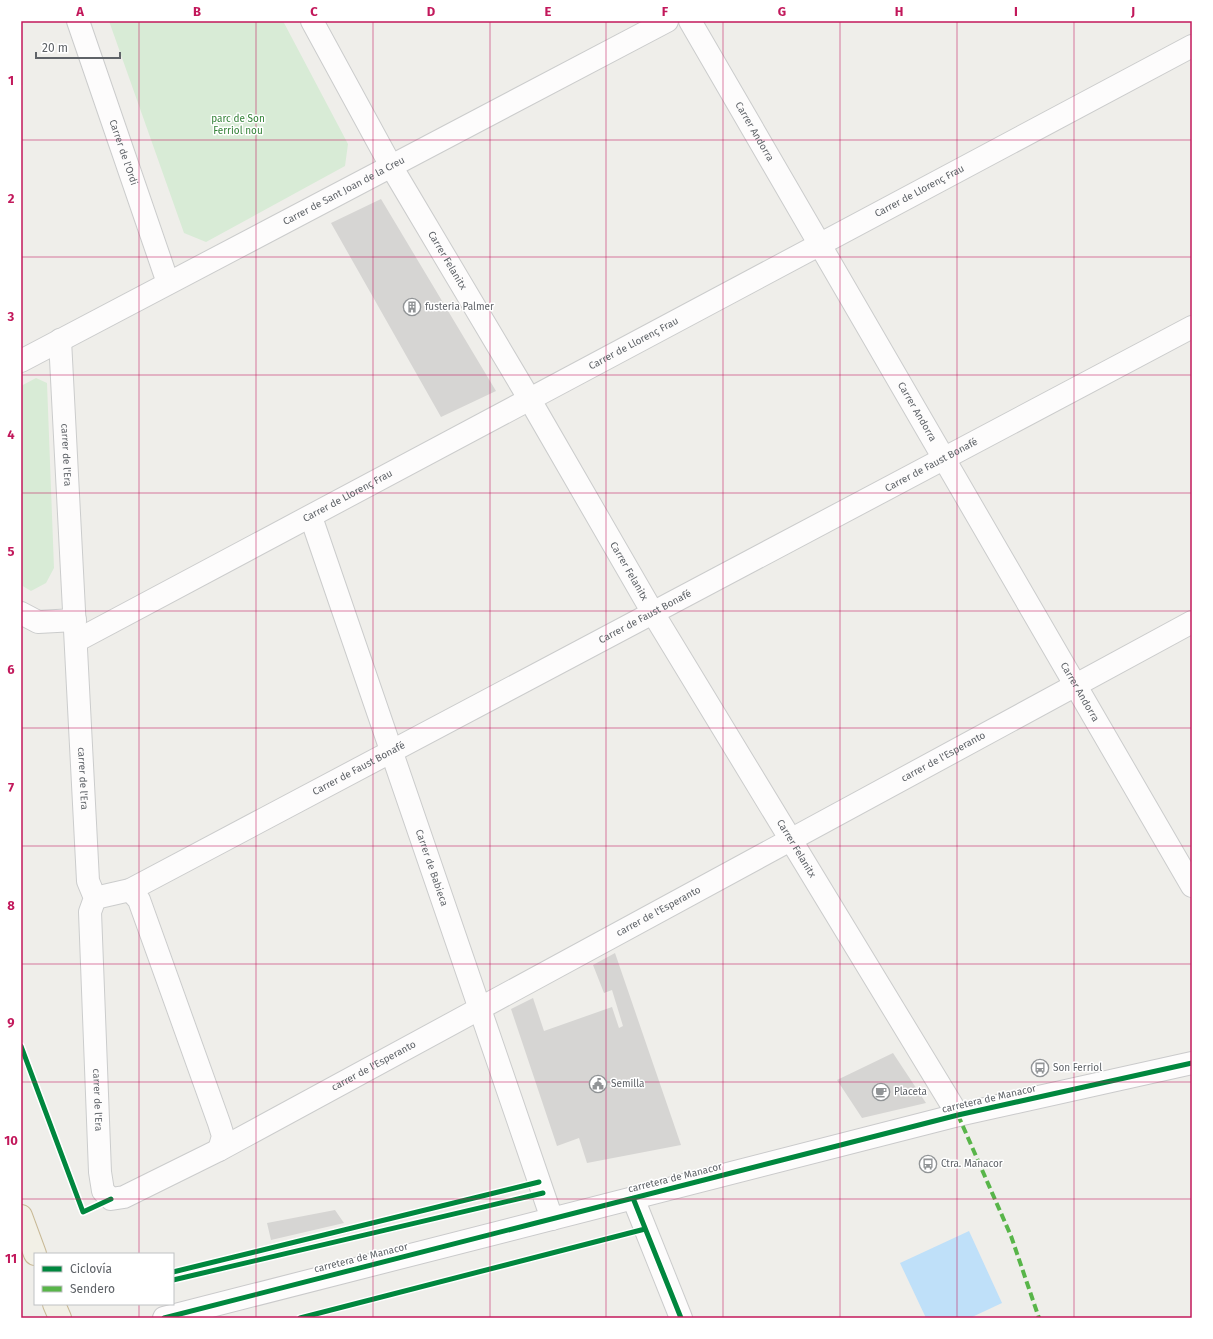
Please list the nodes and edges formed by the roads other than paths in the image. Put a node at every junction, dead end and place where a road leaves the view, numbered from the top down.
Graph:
1 (78, 21) edge
2 (312, 21) edge
3 (667, 21) edge
4 (690, 21) edge
5 (1192, 46) edge
6 (391, 166) junction
7 (820, 245) junction
8 (168, 283) junction
9 (1192, 327) edge
10 (60, 340) junction
11 (21, 360) edge
12 (530, 400) junction
13 (944, 458) junction
14 (311, 517) junction
15 (21, 613) edge
16 (653, 613) junction
17 (75, 620) junction
18 (1192, 622) edge
19 (76, 642) junction
20 (1076, 685) junction
21 (391, 752) junction
22 (791, 840) junction
23 (1192, 886) edge
24 (130, 890) junction
25 (95, 898) junction
26 (481, 1009) junction
27 (1192, 1063) edge
28 (958, 1115) junction
29 (219, 1150) junction
30 (124, 1197) joint
31 (633, 1198) junction
32 (21, 1216) edge
33 (552, 1219) junction
34 (35, 1253) edge
35 (54, 1305) edge
36 (60, 1318) edge
37 (164, 1318) edge
38 (680, 1318) edge

1 - 8 street, Carrer de l'Ordi
2 - 6 street, Carrer Felanitx
3 - 6 street, Carrer de Sant Joan de la Creu
4 - 7 street, Carrer Andorra
5 - 7 street, Carrer de Llorenç Frau
6 - 8 street, Carrer de Sant Joan de la Creu
6 - 12 street, Carrer Felanitx
7 - 12 street, Carrer de Llorenç Frau
7 - 13 street, Carrer Andorra
8 - 10 street, Carrer de Sant Joan de la Creu
9 - 13 street, Carrer de Faust Bonafé
10 - 11 street, Carrer de Sant Joan de la Creu
10 - 17 street, carrer de l'Era
12 - 14 street, Carrer de Llorenç Frau
12 - 16 street, Carrer Felanitx
13 - 16 street, Carrer de Faust Bonafé
13 - 20 street, Carrer Andorra
14 - 19 street, Carrer de Llorenç Frau
14 - 21 street, Carrer de Babieca
15 - 17 street
16 - 21 street, Carrer de Faust Bonafé
16 - 22 street, Carrer Felanitx
17 - 19 street, carrer de l'Era
18 - 20 street, carrer de l'Esperanto
19 - 25 street, carrer de l'Era
20 - 22 street, carrer de l'Esperanto
20 - 23 street, Carrer Andorra
21 - 24 street, Carrer de Faust Bonafé
21 - 26 street, Carrer de Babieca
22 - 26 street, carrer de l'Esperanto
22 - 28 street, Carrer Felanitx
24 - 25 street, Carrer de Faust Bonafé
24 - 29 street
25 - 30 street, carrer de l'Era
26 - 29 street, carrer de l'Esperanto
26 - 33 street, Carrer de Babieca
27 - 28 street, carretera de Manacor
28 - 31 street, carretera de Manacor
29 - 30 street, carrer de l'Esperanto
31 - 33 street, carretera de Manacor
31 - 38 street
32 - 34 highway
33 - 37 street, carretera de Manacor
35 - 36 highway

